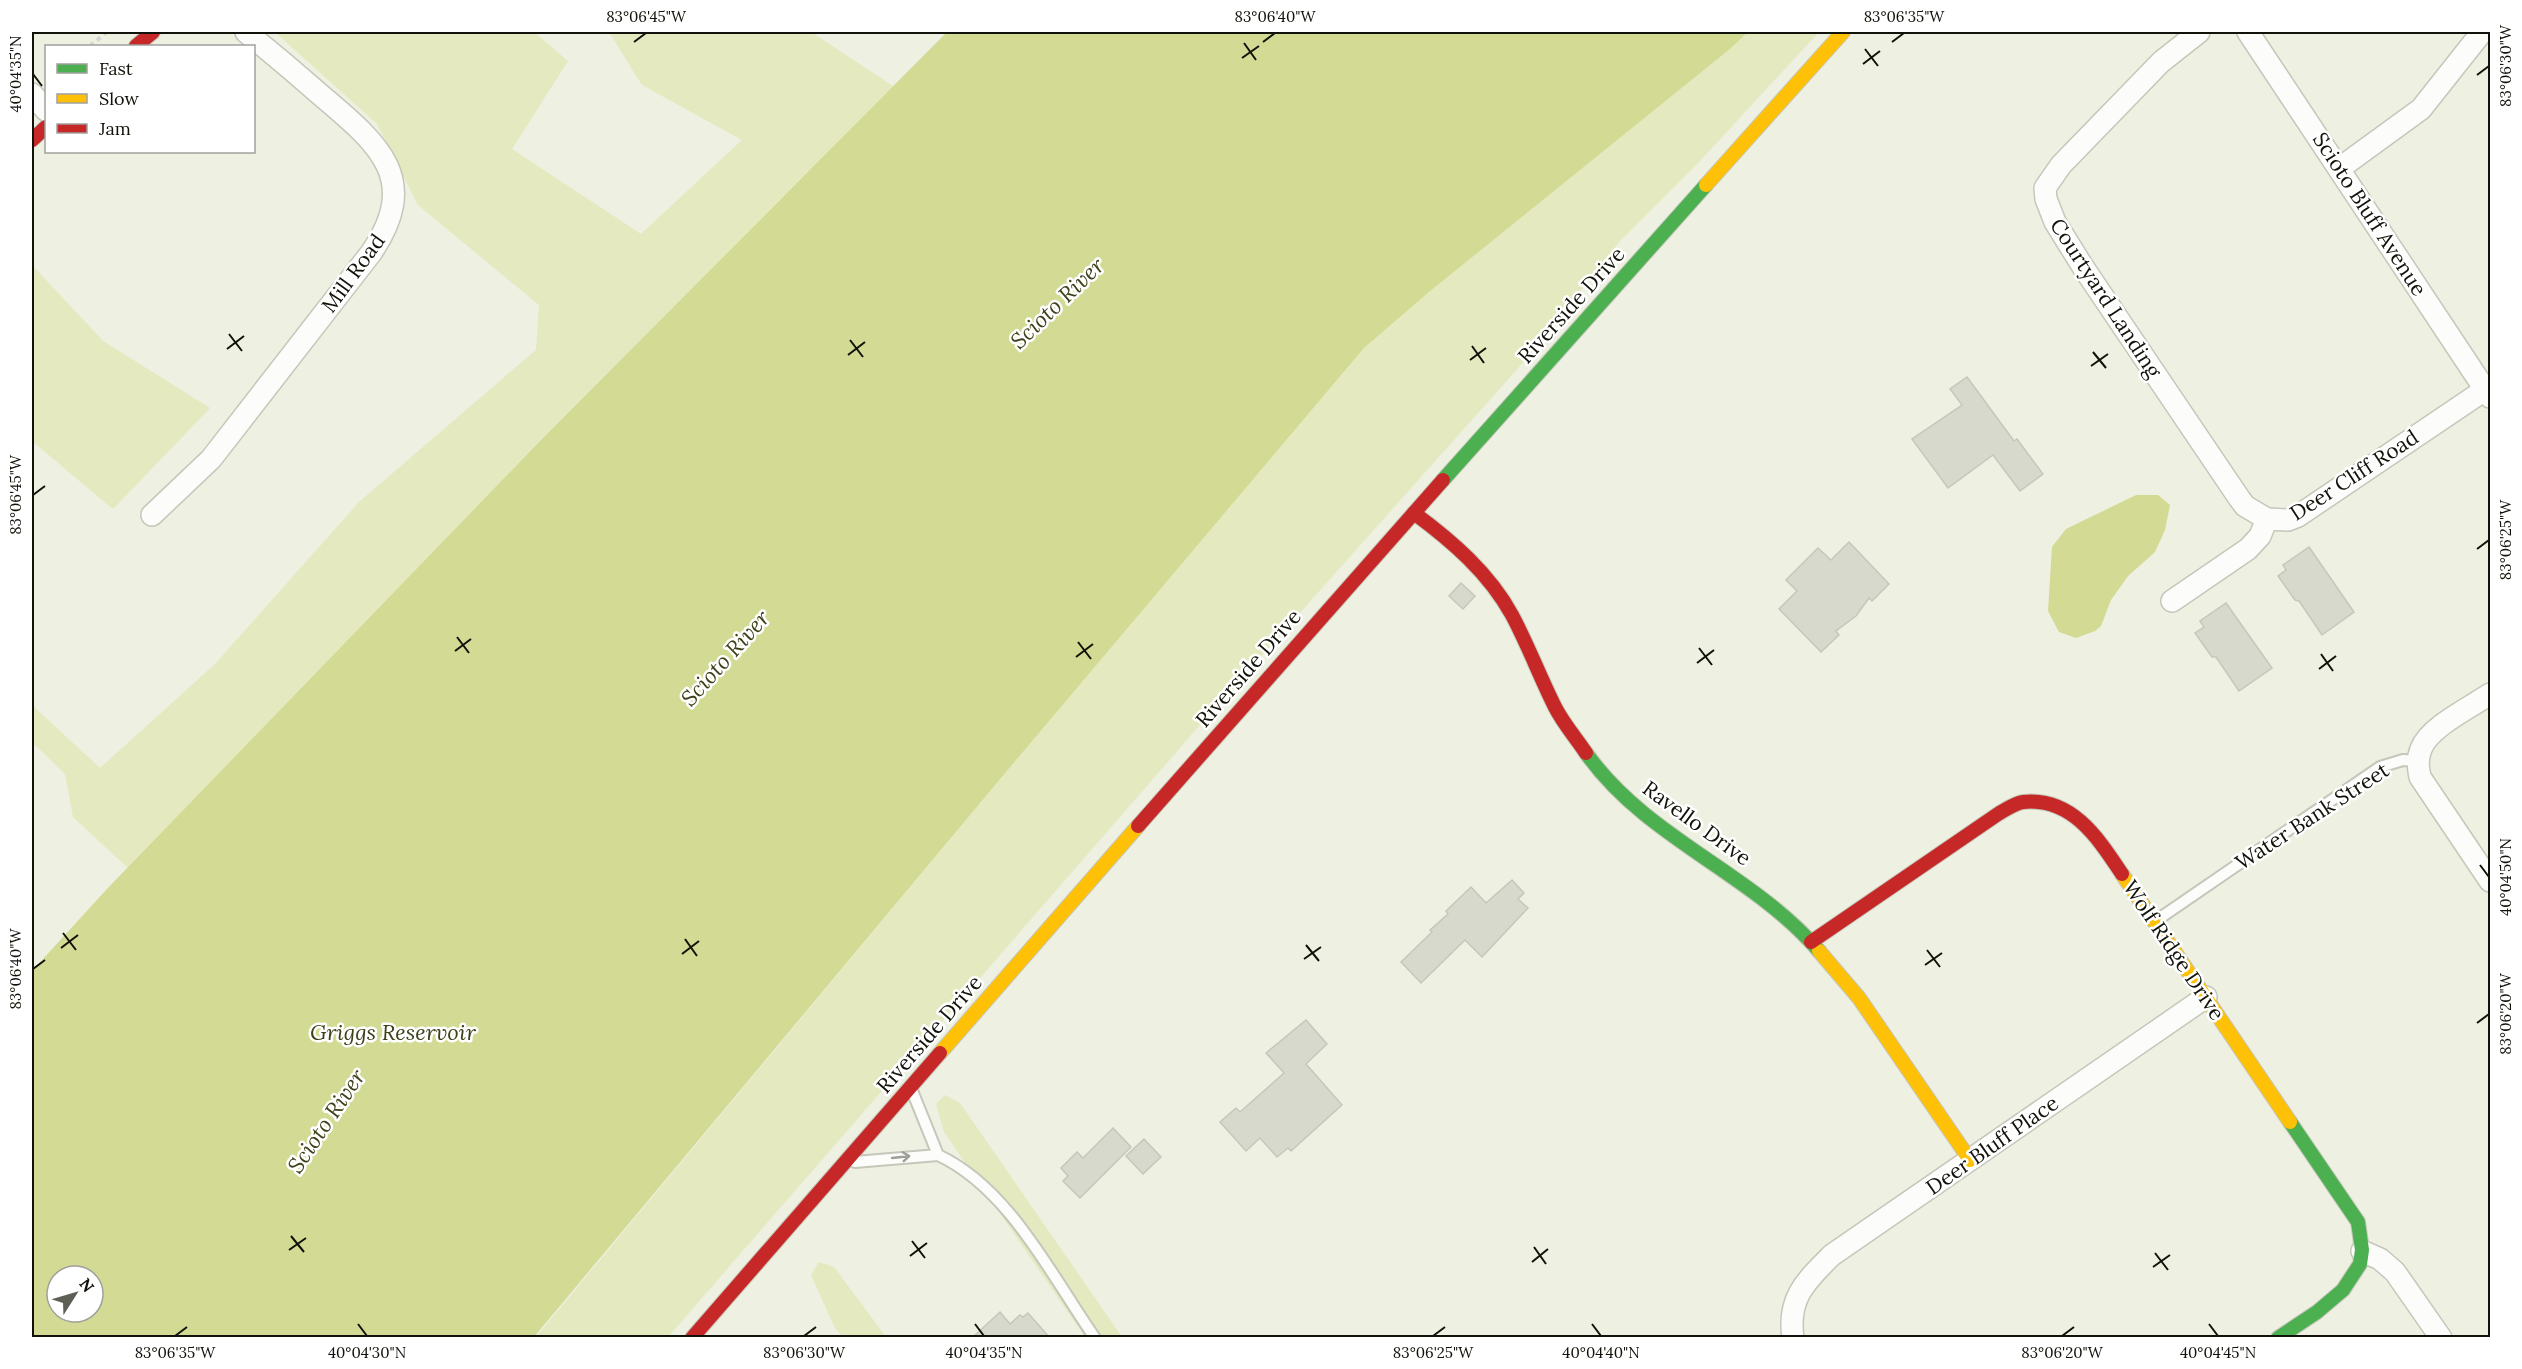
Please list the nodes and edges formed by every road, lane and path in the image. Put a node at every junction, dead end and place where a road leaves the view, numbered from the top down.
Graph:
1 (107, 32) edge
2 (153, 32) edge
3 (246, 32) edge
4 (1843, 32) edge
5 (2199, 32) edge
6 (2248, 32) edge
7 (2482, 32) edge
8 (91, 45) edge
9 (137, 45) edge
10 (32, 94) edge
11 (45, 109) edge
12 (45, 128) edge
13 (32, 140) edge
14 (2340, 168) junction
15 (2488, 393) edge
16 (1414, 513) junction
17 (152, 515) dead end
18 (2267, 519) junction
19 (2172, 601) dead end
20 (2490, 694) edge
21 (2418, 761) junction
22 (2490, 881) edge
23 (2154, 922) junction
24 (1811, 942) junction
25 (2206, 997) junction
26 (911, 1086) junction
27 (938, 1155) junction
28 (1970, 1160) junction
29 (843, 1164) junction
30 (2362, 1251) junction
31 (692, 1338) edge
32 (1095, 1338) edge
33 (1793, 1338) edge
34 (2278, 1338) edge
35 (2441, 1338) edge

1 - 8 path
2 - 9 street
3 - 17 street, Mill Road
4 - 16 street, Riverside Drive
5 - 18 street, Courtyard Landing
6 - 14 street, Scioto Bluff Avenue
7 - 14 street
10 - 11 street
12 - 13 street
14 - 15 street, Scioto Bluff Avenue
15 - 18 street, Deer Cliff Road
16 - 24 street, Ravello Drive
16 - 26 street, Riverside Drive
18 - 19 street, Deer Cliff Road
20 - 21 street, Water Bank Street
21 - 22 street
21 - 23 lane, Water Bank Street
23 - 24 street, Wolf Ridge Drive
23 - 25 street, Wolf Ridge Drive
24 - 28 street, Ravello Drive
25 - 28 street, Deer Bluff Place
25 - 30 street, Wolf Ridge Drive
26 - 27 lane
26 - 29 street, Riverside Drive
29 -> 27 lane
27 - 32 lane
28 - 33 street, Deer Bluff Place
29 - 31 street, Riverside Drive
30 - 34 street
30 - 35 street

